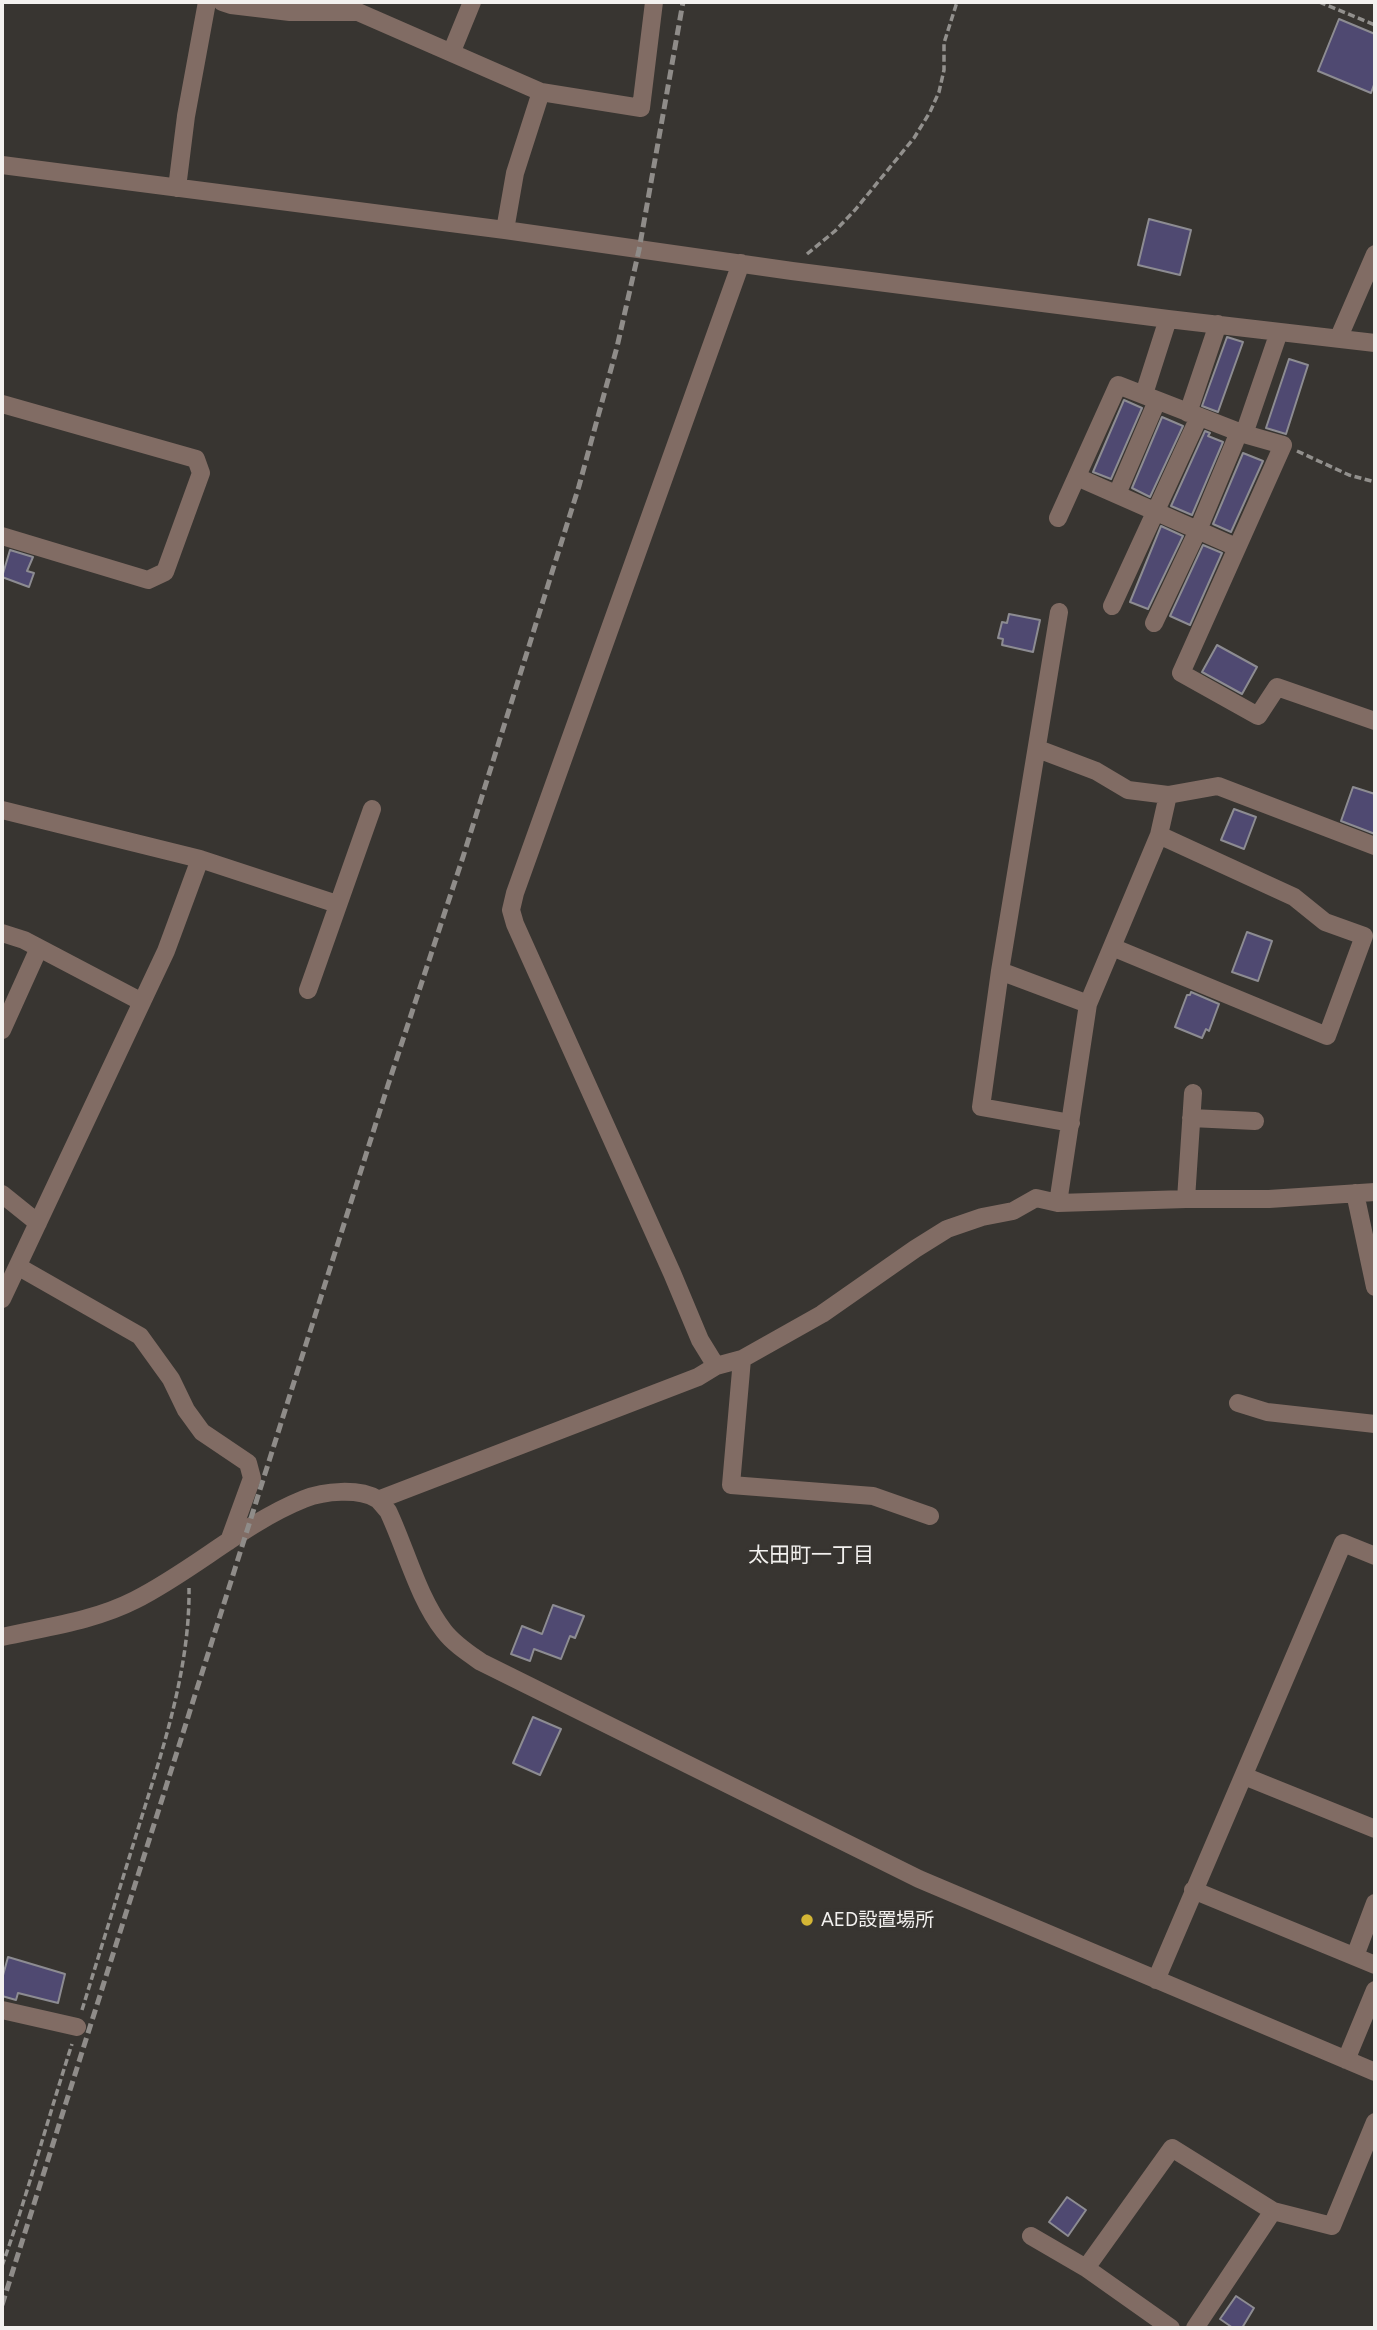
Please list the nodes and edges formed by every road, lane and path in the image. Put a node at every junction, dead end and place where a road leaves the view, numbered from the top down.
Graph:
1 (207, 2) edge
2 (222, 2) edge
3 (472, 2) edge
4 (654, 2) edge
5 (957, 2) edge
6 (1320, 2) edge
7 (1375, 25) edge
8 (452, 51) junction
9 (541, 92) junction
10 (2, 164) edge
11 (177, 188) junction
12 (505, 230) junction
13 (1375, 254) edge
14 (741, 263) junction
15 (792, 271) junction
16 (1168, 319) junction
17 (1218, 324) junction
18 (1279, 332) junction
19 (1339, 337) junction
20 (1375, 342) edge
21 (1151, 398) junction
22 (2, 404) edge
23 (1194, 415) junction
24 (1242, 433) junction
25 (1283, 444) junction
26 (1077, 477) junction
27 (1375, 482) edge
28 (1117, 494) junction
29 (1157, 512) junction
30 (1058, 518) dead end
31 (1198, 530) junction
32 (2, 536) edge
33 (1236, 547) junction
34 (1112, 606) dead end
35 (1059, 612) dead end
36 (1154, 623) dead end
37 (1375, 721) edge
38 (1038, 749) junction
39 (1168, 795) junction
40 (372, 809) dead end
41 (2, 810) edge
42 (1159, 835) junction
43 (1375, 846) edge
44 (200, 859) junction
45 (337, 904) junction
46 (2, 933) edge
47 (1112, 947) junction
48 (39, 948) junction
49 (1000, 971) junction
50 (308, 990) dead end
51 (142, 1002) junction
52 (1088, 1004) junction
53 (2, 1030) edge
54 (1193, 1094) dead end
55 (1191, 1118) junction
56 (1255, 1121) dead end
57 (1071, 1123) junction
58 (1375, 1192) edge
59 (1355, 1193) junction
60 (2, 1194) edge
61 (1186, 1199) junction
62 (1058, 1203) junction
63 (38, 1223) junction
64 (19, 1267) junction
65 (1375, 1287) edge
66 (2, 1300) edge
67 (742, 1359) junction
68 (716, 1366) junction
69 (1238, 1404) dead end
70 (1375, 1424) edge
71 (379, 1500) junction
72 (930, 1516) dead end
73 (229, 1541) junction
74 (1375, 1556) edge
75 (189, 1568) junction
76 (2, 1637) edge
77 (1244, 1776) junction
78 (1375, 1829) edge
79 (1193, 1889) junction
80 (1375, 1903) edge
81 (1355, 1956) junction
82 (1375, 1965) edge
83 (1156, 1980) junction
84 (1375, 1990) edge
85 (2, 2010) edge
86 (77, 2026) junction
87 (1346, 2060) junction
88 (1375, 2072) edge
89 (1375, 2122) edge
90 (1273, 2211) junction
91 (1031, 2236) dead end
92 (2, 2266) edge
93 (1086, 2268) junction
94 (1171, 2328) edge
95 (1195, 2328) edge

1 - 11 street
2 - 8 street
3 - 8 street
4 - 9 street
5 - 15 path
6 - 7 path
8 - 9 street
9 - 12 street
10 - 11 street
11 - 12 street
12 - 14 street
13 - 19 street
14 - 15 street
14 - 68 street
15 - 16 street
16 - 17 street
16 - 21 street
17 - 18 street
17 - 23 street
18 - 19 street
18 - 24 street
19 - 20 street
21 - 23 street
21 - 26 street
21 - 28 street
22 - 32 street
23 - 24 street
23 - 29 street
24 - 25 street
24 - 31 street
25 - 27 path
25 - 33 street
26 - 28 street
26 - 30 street
28 - 29 street
29 - 31 street
29 - 34 street
31 - 33 street
31 - 36 street
33 - 37 street
35 - 38 street
38 - 39 street
38 - 49 street
39 - 42 street
39 - 43 street
40 - 45 street
41 - 44 street
42 - 47 street
42 - 47 street
44 - 45 street
44 - 51 street
45 - 50 street
46 - 48 street
47 - 52 street
48 - 51 street
48 - 53 street
49 - 52 street
49 - 57 street
51 - 63 street
52 - 57 street
54 - 55 street
55 - 56 street
55 - 61 street
57 - 62 street
58 - 59 street
59 - 61 street
59 - 65 street
60 - 63 street
61 - 62 street
62 - 67 street
63 - 64 street
64 - 66 street
64 - 73 street
67 - 68 street
67 - 72 street
68 - 71 street
69 - 70 street
71 - 73 street
71 - 83 street
73 - 75 street
74 - 77 street
75 - 76 street
75 - 86 path
77 - 78 street
77 - 79 street
79 - 81 street
79 - 83 street
80 - 81 street
81 - 82 street
83 - 87 street
84 - 87 street
85 - 86 street
86 - 92 path
87 - 88 street
89 - 90 street
90 - 93 street
90 - 95 street
91 - 93 street
93 - 94 street

